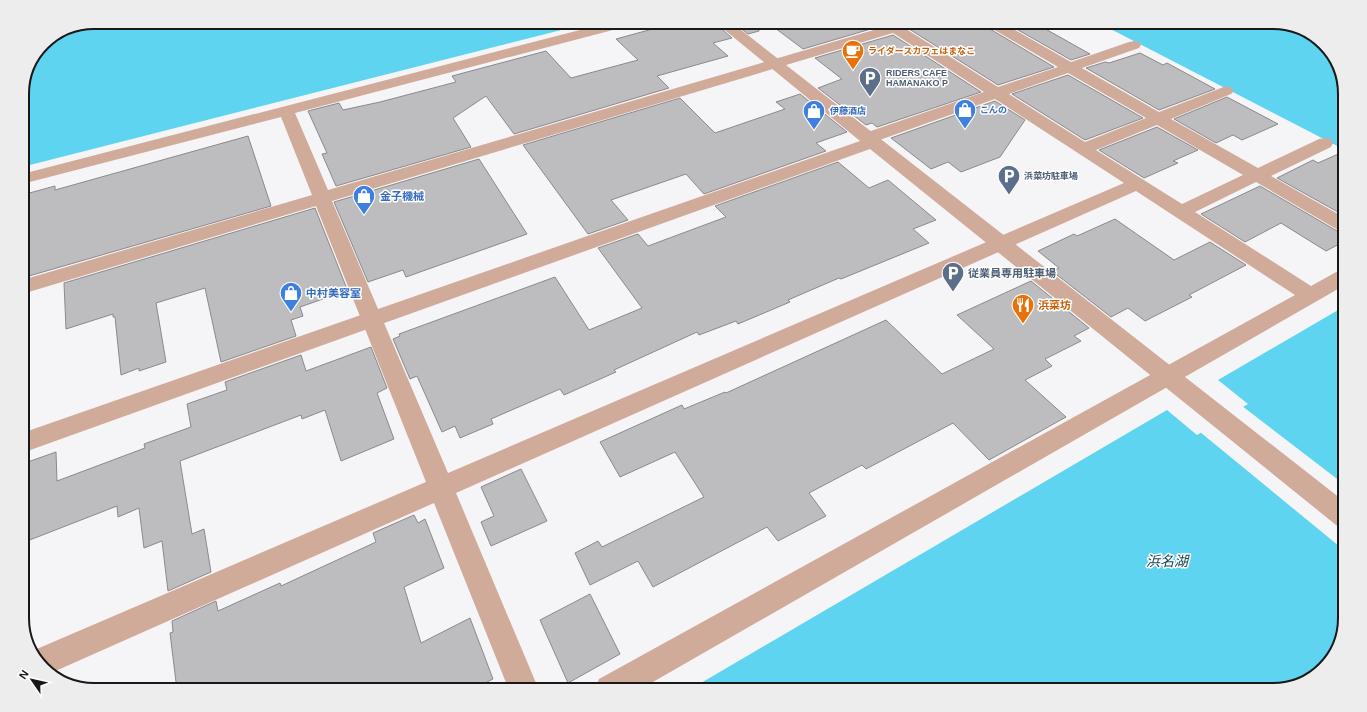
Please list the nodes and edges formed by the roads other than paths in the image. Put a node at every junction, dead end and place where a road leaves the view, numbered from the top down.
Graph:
1 (600, 29) edge
2 (731, 29) edge
3 (878, 29) edge
4 (896, 29) edge
5 (1003, 29) edge
6 (1134, 44) dead end
7 (774, 63) junction
8 (1069, 67) junction
9 (1226, 91) dead end
10 (996, 93) junction
11 (286, 110) junction
12 (1159, 119) junction
13 (871, 140) junction
14 (1325, 143) dead end
15 (1083, 149) junction
16 (1257, 175) junction
17 (29, 176) edge
18 (1137, 184) junction
19 (322, 198) junction
20 (1180, 212) junction
21 (1338, 222) edge
22 (1001, 244) junction
23 (1338, 280) edge
24 (29, 285) edge
25 (1310, 296) junction
26 (372, 320) junction
27 (1168, 376) junction
28 (29, 441) edge
29 (441, 488) junction
30 (1338, 511) edge
31 (47, 660) edge
32 (521, 683) edge
33 (622, 683) edge

1 - 11 street
2 - 7 street
3 - 7 street
4 - 10 street
5 - 8 street
6 - 8 street
7 - 13 street
7 - 19 street
8 - 10 street
8 - 12 street
9 - 12 street
10 - 13 street
10 - 15 street
11 - 17 street
11 - 19 street
12 - 15 street
12 - 16 street
13 - 22 street
13 - 26 street
14 - 16 street
15 - 18 street
16 - 20 street
16 - 21 street
18 - 20 street
18 - 22 street
19 - 24 street
19 - 26 street
20 - 25 street
22 - 27 street
22 - 29 street
23 - 25 street
25 - 27 street
26 - 28 street
26 - 29 street
27 - 30 street
27 - 33 street
29 - 31 street
29 - 32 street

